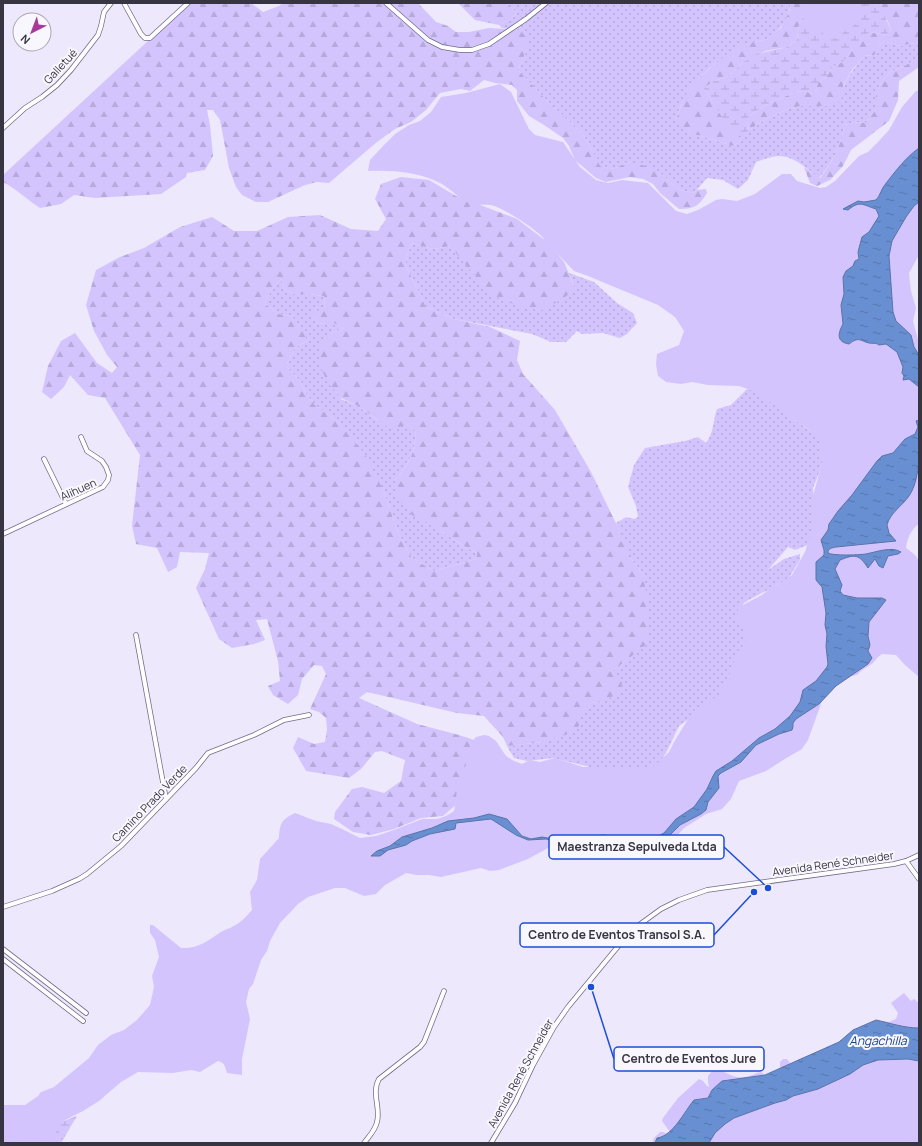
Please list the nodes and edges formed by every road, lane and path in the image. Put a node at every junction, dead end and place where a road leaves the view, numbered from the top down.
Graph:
1 (110, 3) edge
2 (124, 3) edge
3 (188, 3) edge
4 (386, 3) edge
5 (546, 3) edge
6 (3, 128) edge
7 (81, 438) dead end
8 (44, 459) dead end
9 (66, 504) junction
10 (3, 534) edge
11 (136, 634) dead end
12 (309, 715) dead end
13 (166, 799) junction
14 (919, 855) edge
15 (906, 861) junction
16 (919, 879) edge
17 (3, 907) edge
18 (3, 949) edge
19 (3, 959) edge
20 (19, 962) junction
21 (14, 968) junction
22 (444, 991) dead end
23 (86, 1013) dead end
24 (83, 1021) dead end
25 (364, 1143) edge
26 (491, 1143) edge

1 - 6 street, Galletué
2 - 3 street
4 - 5 street
7 - 9 street, Alihuen
8 - 9 street
9 - 10 street, Alihuen
11 - 13 street
12 - 13 street, Camino Prado Verde
13 - 17 street, Camino Prado Verde
14 - 15 street, Avenida René Schneider
15 - 16 street
15 - 26 street, Avenida René Schneider
18 - 20 street
19 - 21 street
20 - 21 street
20 - 23 street
21 - 24 street
22 - 25 street

